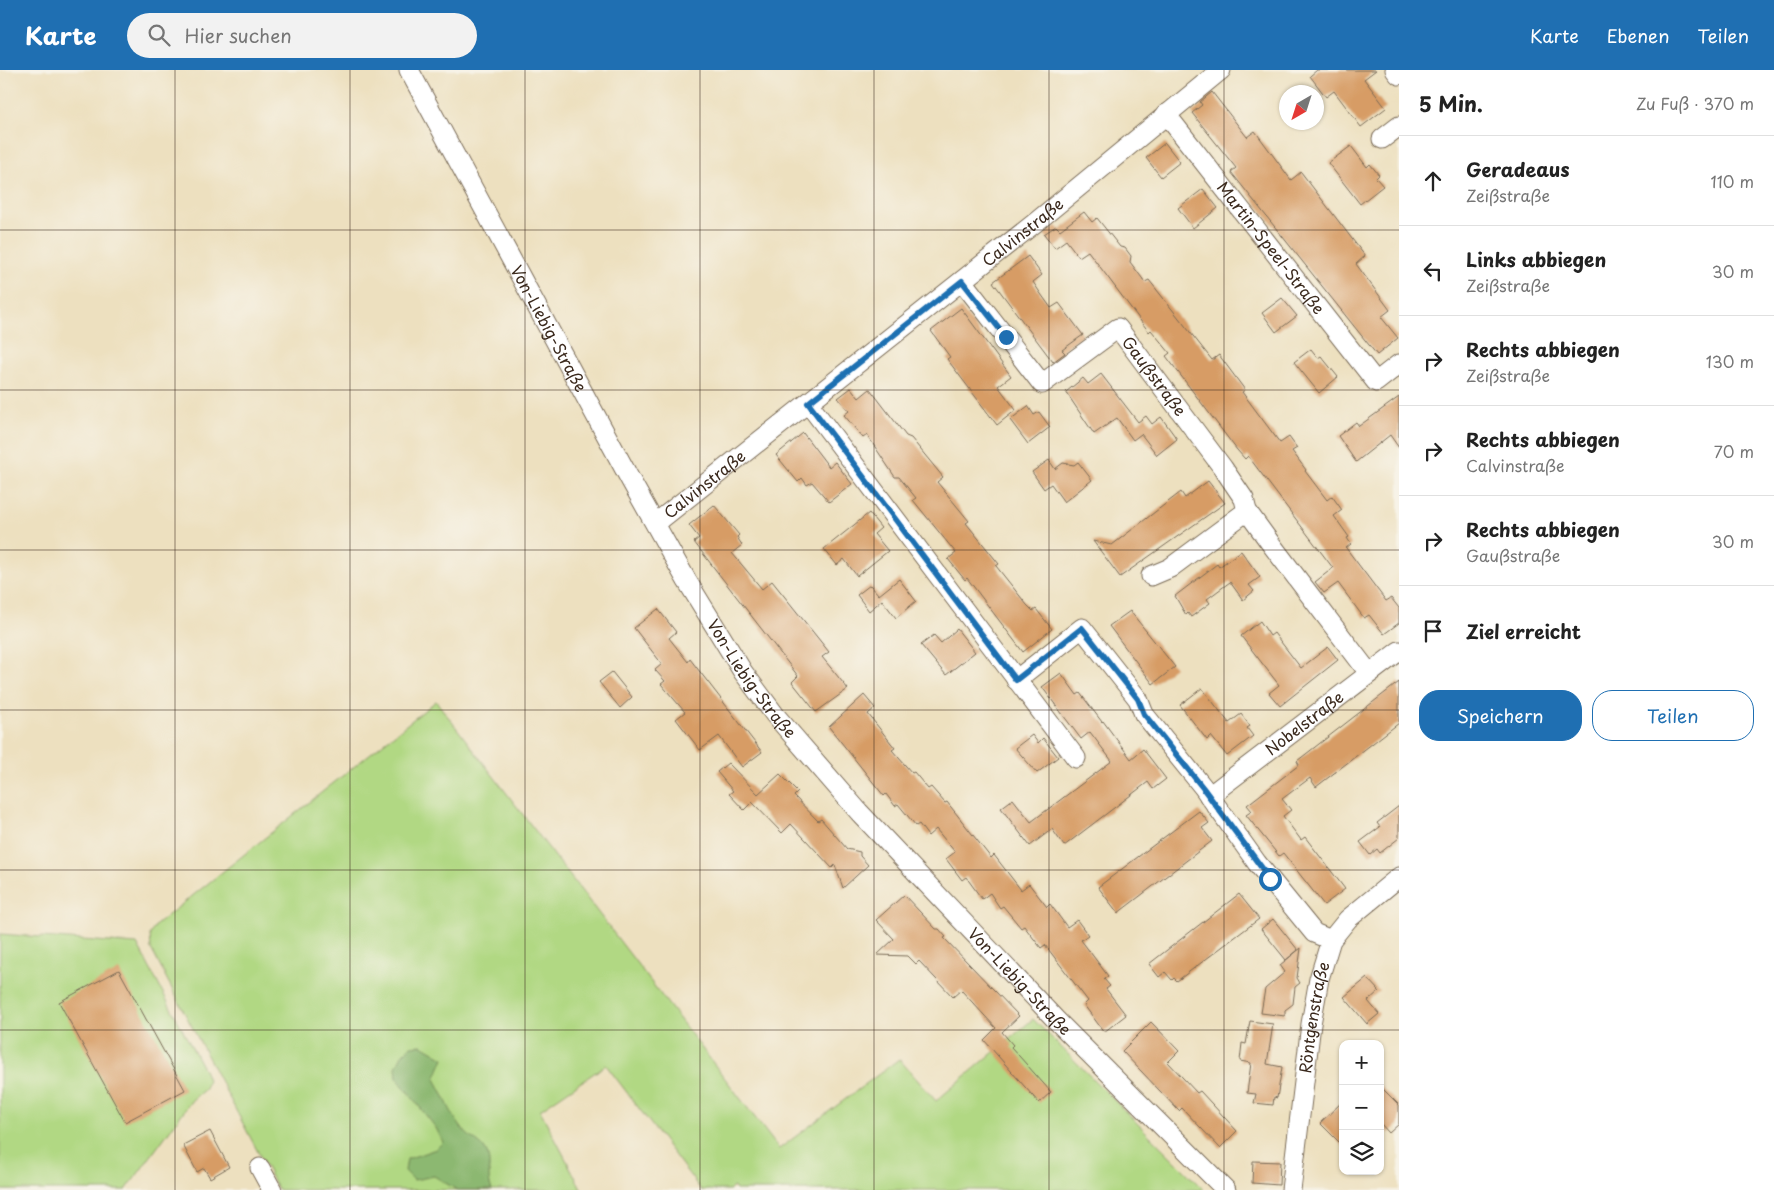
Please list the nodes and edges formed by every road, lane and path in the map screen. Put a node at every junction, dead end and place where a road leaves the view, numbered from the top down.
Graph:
1 (409, 70) edge
2 (1221, 70) edge
3 (1395, 70) edge
4 (1399, 75) edge
5 (1166, 114) junction
6 (1399, 126) edge
7 (1382, 139) dead end
8 (962, 281) junction
9 (1399, 364) edge
10 (808, 403) junction
11 (1247, 511) junction
12 (656, 523) junction
13 (1151, 576) dead end
14 (1399, 650) edge
15 (1369, 673) junction
16 (1016, 680) junction
17 (1076, 758) dead end
18 (1208, 796) junction
19 (1399, 877) edge
20 (1331, 940) junction
21 (260, 1168) dead end
22 (272, 1190) edge
23 (1226, 1190) edge
24 (1291, 1190) edge

1 - 12 street, Von-Liebig-Straße
2 - 5 street, Calvinstraße
3 - 4 street
5 - 8 street, Calvinstraße
5 - 9 street, Martin-Speel-Straße
6 - 7 street
8 - 10 street, Calvinstraße
8 - 11 street, Gaußstraße
10 - 12 street, Calvinstraße
10 - 16 street
11 - 13 street
11 - 15 street, Gaußstraße
12 - 23 street, Von-Liebig-Straße
14 - 15 street, Nobelstraße
15 - 18 street, Nobelstraße
16 - 17 street
16 - 18 street
18 - 20 street
19 - 20 street, Röntgenstraße
20 - 24 street, Röntgenstraße
21 - 22 street

